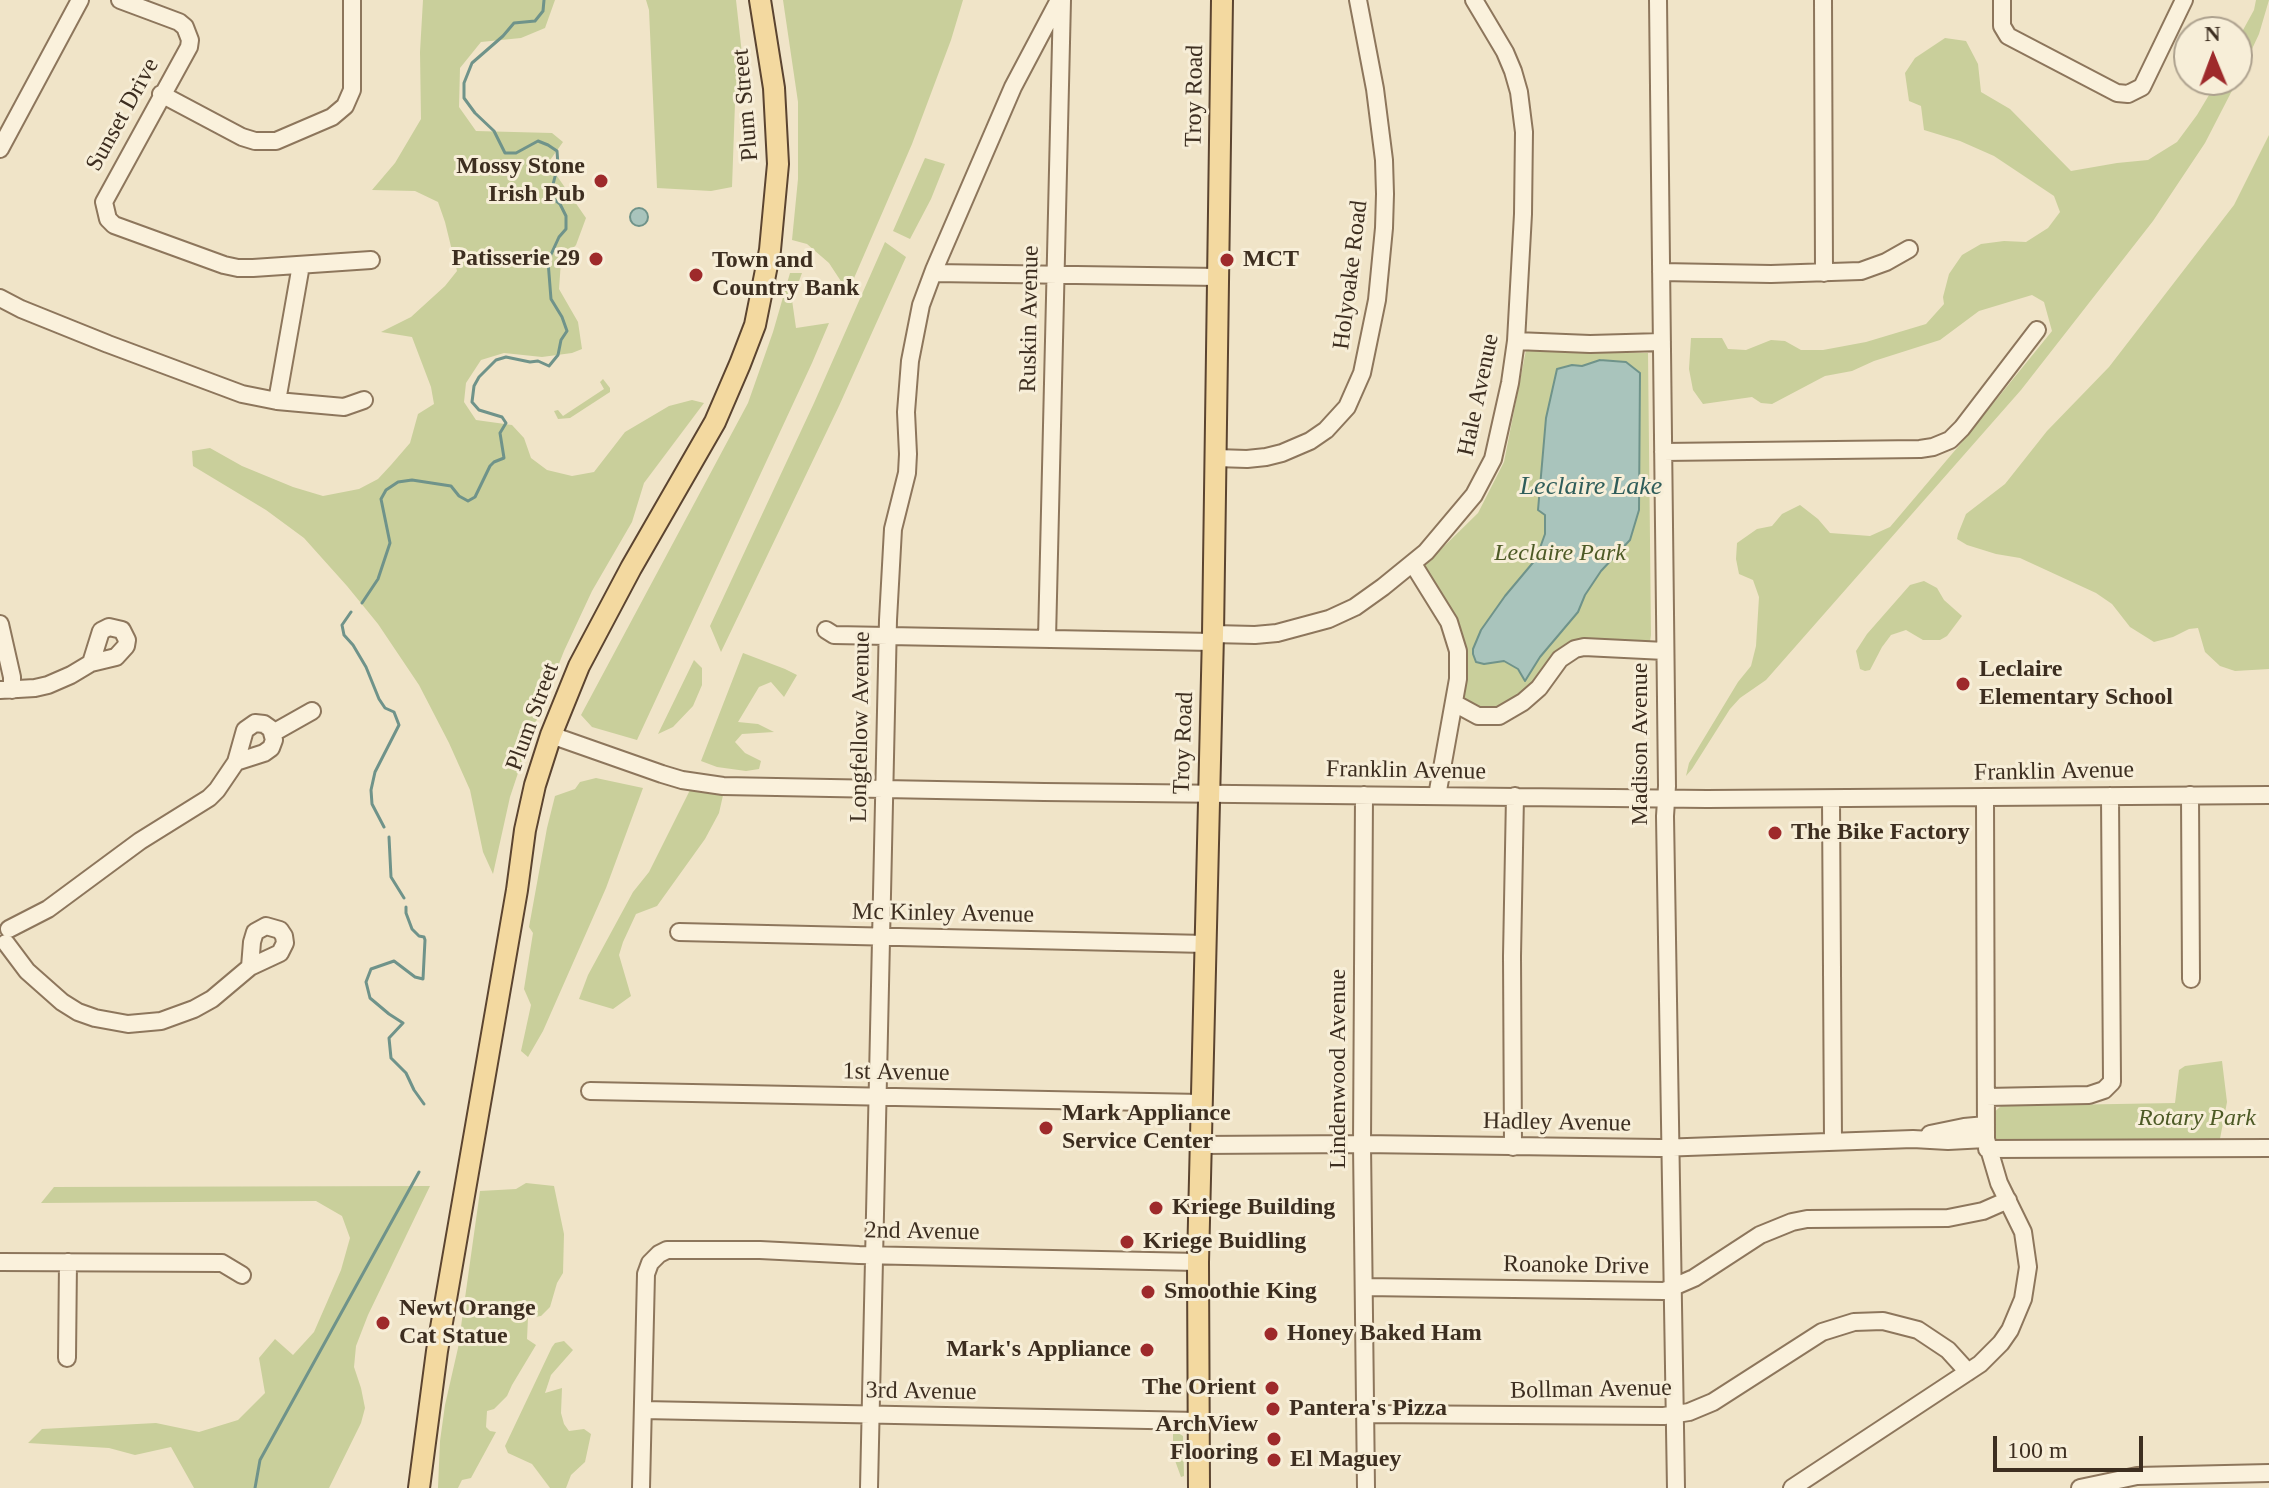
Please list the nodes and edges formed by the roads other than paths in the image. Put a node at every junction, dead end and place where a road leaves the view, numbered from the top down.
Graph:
1 (80, 0) edge
2 (120, 0) edge
3 (352, 0) edge
4 (760, 0) edge
5 (1061, 0) edge
6 (1222, 0) edge
7 (1358, 0) edge
8 (1474, 0) edge
9 (1658, 0) edge
10 (1823, 0) edge
11 (2002, 0) edge
12 (2184, 0) edge
13 (161, 94) junction
14 (0, 149) edge
15 (1909, 249) dead end
16 (371, 260) dead end
17 (301, 265) junction
18 (1661, 272) junction
19 (933, 273) junction
20 (1824, 273) junction
21 (1055, 274) junction
22 (1219, 277) junction
23 (0, 298) edge
24 (2037, 330) dead end
25 (1516, 341) junction
26 (1662, 342) junction
27 (364, 400) dead end
28 (277, 401) junction
29 (1663, 452) junction
30 (1216, 458) junction
31 (1413, 564) junction
32 (0, 624) edge
33 (826, 630) dead end
34 (888, 636) junction
35 (1213, 638) junction
36 (1047, 639) junction
37 (1665, 651) junction
38 (91, 663) dead end
39 (6, 690) edge
40 (1454, 703) junction
41 (312, 711) dead end
42 (273, 733) junction
43 (551, 735) junction
44 (236, 762) junction
45 (883, 790) junction
46 (1208, 792) junction
47 (1364, 795) junction
48 (2190, 795) junction
49 (2269, 795) edge
50 (1437, 796) junction
51 (1515, 796) junction
52 (2110, 796) junction
53 (1985, 797) junction
54 (1667, 798) junction
55 (1831, 799) junction
56 (679, 932) dead end
57 (4, 933) edge
58 (881, 937) junction
59 (1206, 944) junction
60 (250, 967) dead end
61 (2191, 979) dead end
62 (590, 1091) dead end
63 (878, 1096) junction
64 (1986, 1097) junction
65 (1201, 1103) junction
66 (1986, 1138) junction
67 (1833, 1142) junction
68 (1362, 1144) junction
69 (1200, 1145) junction
70 (1513, 1147) junction
71 (1671, 1147) junction
72 (2269, 1148) edge
73 (2008, 1200) junction
74 (874, 1255) junction
75 (0, 1262) edge
76 (68, 1262) junction
77 (1198, 1262) junction
78 (242, 1275) dead end
79 (1364, 1287) junction
80 (1673, 1287) junction
81 (67, 1358) dead end
82 (1968, 1372) junction
83 (643, 1410) junction
84 (1365, 1414) junction
85 (870, 1415) junction
86 (1675, 1415) junction
87 (1198, 1421) junction
88 (2269, 1473) edge
89 (2232, 1480) edge
90 (419, 1488) edge
91 (641, 1488) edge
92 (869, 1488) edge
93 (1199, 1488) edge
94 (1366, 1488) edge
95 (1676, 1488) edge
96 (1792, 1488) edge
97 (2080, 1488) edge

1 - 14 street
2 - 13 street, Sunset Drive
3 - 13 street
4 - 43 main road, Plum Street
5 - 19 street, Longfellow Avenue
5 - 21 street, Ruskin Avenue
6 - 22 main road, Troy Road
7 - 30 street, Holyoake Road
8 - 25 street, Hale Avenue
9 - 18 street, Madison Avenue
10 - 20 street
11 - 12 street
13 - 17 street, Sunset Drive
15 - 20 street
16 - 17 street, Sunset Drive
17 - 28 street
18 - 20 street
18 - 26 street, Madison Avenue
19 - 21 street
19 - 34 street, Longfellow Avenue
21 - 22 street
21 - 36 street, Ruskin Avenue
22 - 30 main road, Troy Road
23 - 28 street
24 - 29 street
25 - 26 street
25 - 31 street, Hale Avenue
26 - 29 street, Madison Avenue
27 - 28 street
29 - 37 street, Madison Avenue
30 - 35 main road, Troy Road
31 - 35 street, Hale Avenue
31 - 40 street
32 - 39 street
33 - 34 street, Hale Avenue
34 - 36 street, Hale Avenue
34 - 45 street, Longfellow Avenue
35 - 36 street, Hale Avenue
35 - 46 main road, Troy Road
37 - 40 street
37 - 54 street, Madison Avenue
38 - 39 street
40 - 50 street
41 - 42 street
42 - 44 street
42 - 44 street
43 - 45 street, Franklin Avenue
43 - 90 main road, Plum Street
44 - 57 street
45 - 46 street, Franklin Avenue
45 - 58 street, Longfellow Avenue
46 - 47 street, Franklin Avenue
46 - 59 main road, Troy Road
47 - 50 street, Franklin Avenue
47 - 68 street, Lindenwood Avenue
48 - 49 street, Franklin Avenue
48 - 52 street, Franklin Avenue
48 - 61 street
50 - 51 street, Franklin Avenue
51 - 54 street, Franklin Avenue
51 - 70 street
52 - 53 street, Franklin Avenue
52 - 64 street
53 - 55 street, Franklin Avenue
53 - 64 street
54 - 55 street, Franklin Avenue
54 - 71 street, Madison Avenue
55 - 67 street
56 - 58 street, Mc Kinley Avenue
57 - 60 street
58 - 59 street, Mc Kinley Avenue
58 - 63 street, Longfellow Avenue
59 - 65 main road, Troy Road
62 - 63 street, 1st Avenue
63 - 65 street, 1st Avenue
63 - 74 street, Longfellow Avenue
64 - 66 street
65 - 69 main road, Troy Road
66 - 67 street, Hadley Avenue
66 - 72 street, Hadley Avenue
66 - 73 street
67 - 71 street, Hadley Avenue
68 - 69 street, Hadley Avenue
68 - 70 street, Hadley Avenue
68 - 79 street, Lindenwood Avenue
69 - 77 main road, Troy Road
70 - 71 street, Hadley Avenue
71 - 80 street, Madison Avenue
73 - 80 street, Roanoke Drive
73 - 82 street
74 - 77 street, 2nd Avenue
74 - 83 street, 2nd Avenue
74 - 85 street, Longfellow Avenue
75 - 76 street
76 - 78 street
76 - 81 street
77 - 87 main road, Troy Road
79 - 80 street, Roanoke Drive
79 - 84 street, Lindenwood Avenue
80 - 86 street, Madison Avenue
82 - 86 street, Bollman Avenue
82 - 96 street
83 - 85 street, 3rd Avenue
83 - 91 street
84 - 86 street, Bollman Avenue
84 - 94 street, Lindenwood Avenue
85 - 87 street, 3rd Avenue
85 - 92 street, Longfellow Avenue
86 - 95 street, Madison Avenue
87 - 93 main road, Troy Road
88 - 89 street
89 - 97 street

